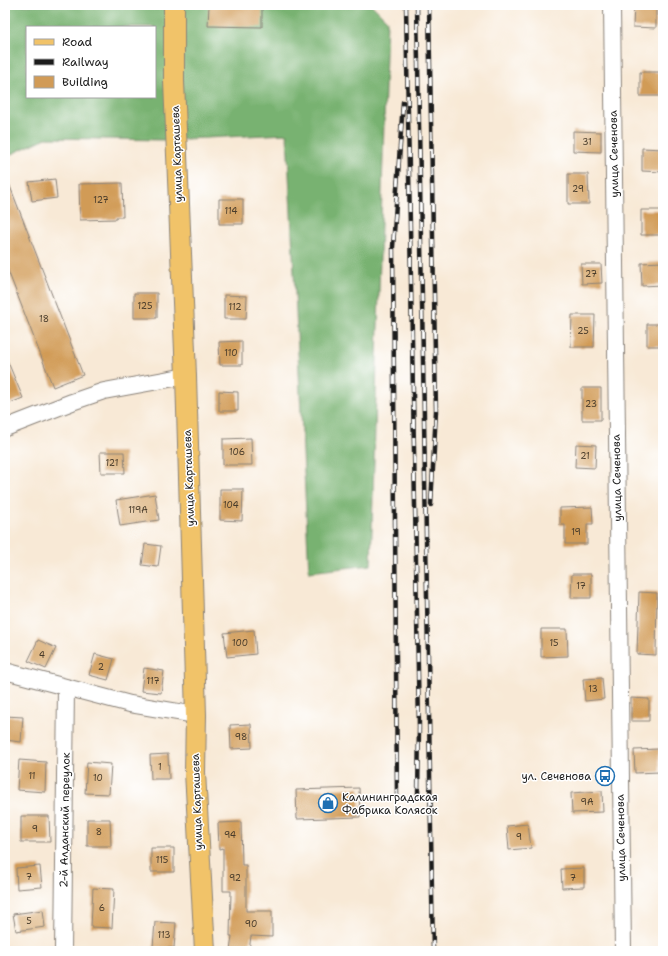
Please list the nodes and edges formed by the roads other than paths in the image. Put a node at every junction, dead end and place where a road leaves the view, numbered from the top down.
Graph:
1 (174, 5) edge
2 (612, 5) edge
3 (186, 376) junction
4 (5, 428) edge
5 (5, 671) edge
6 (66, 688) junction
7 (196, 715) junction
8 (64, 951) edge
9 (205, 951) edge
10 (622, 951) edge

1 - 3 main road, улица Карташева
2 - 10 street, улица Сеченова
3 - 4 street
3 - 7 main road, улица Карташева
5 - 6 street
6 - 7 street
6 - 8 street, 2-й Алданский переулок
7 - 9 main road, улица Карташева

